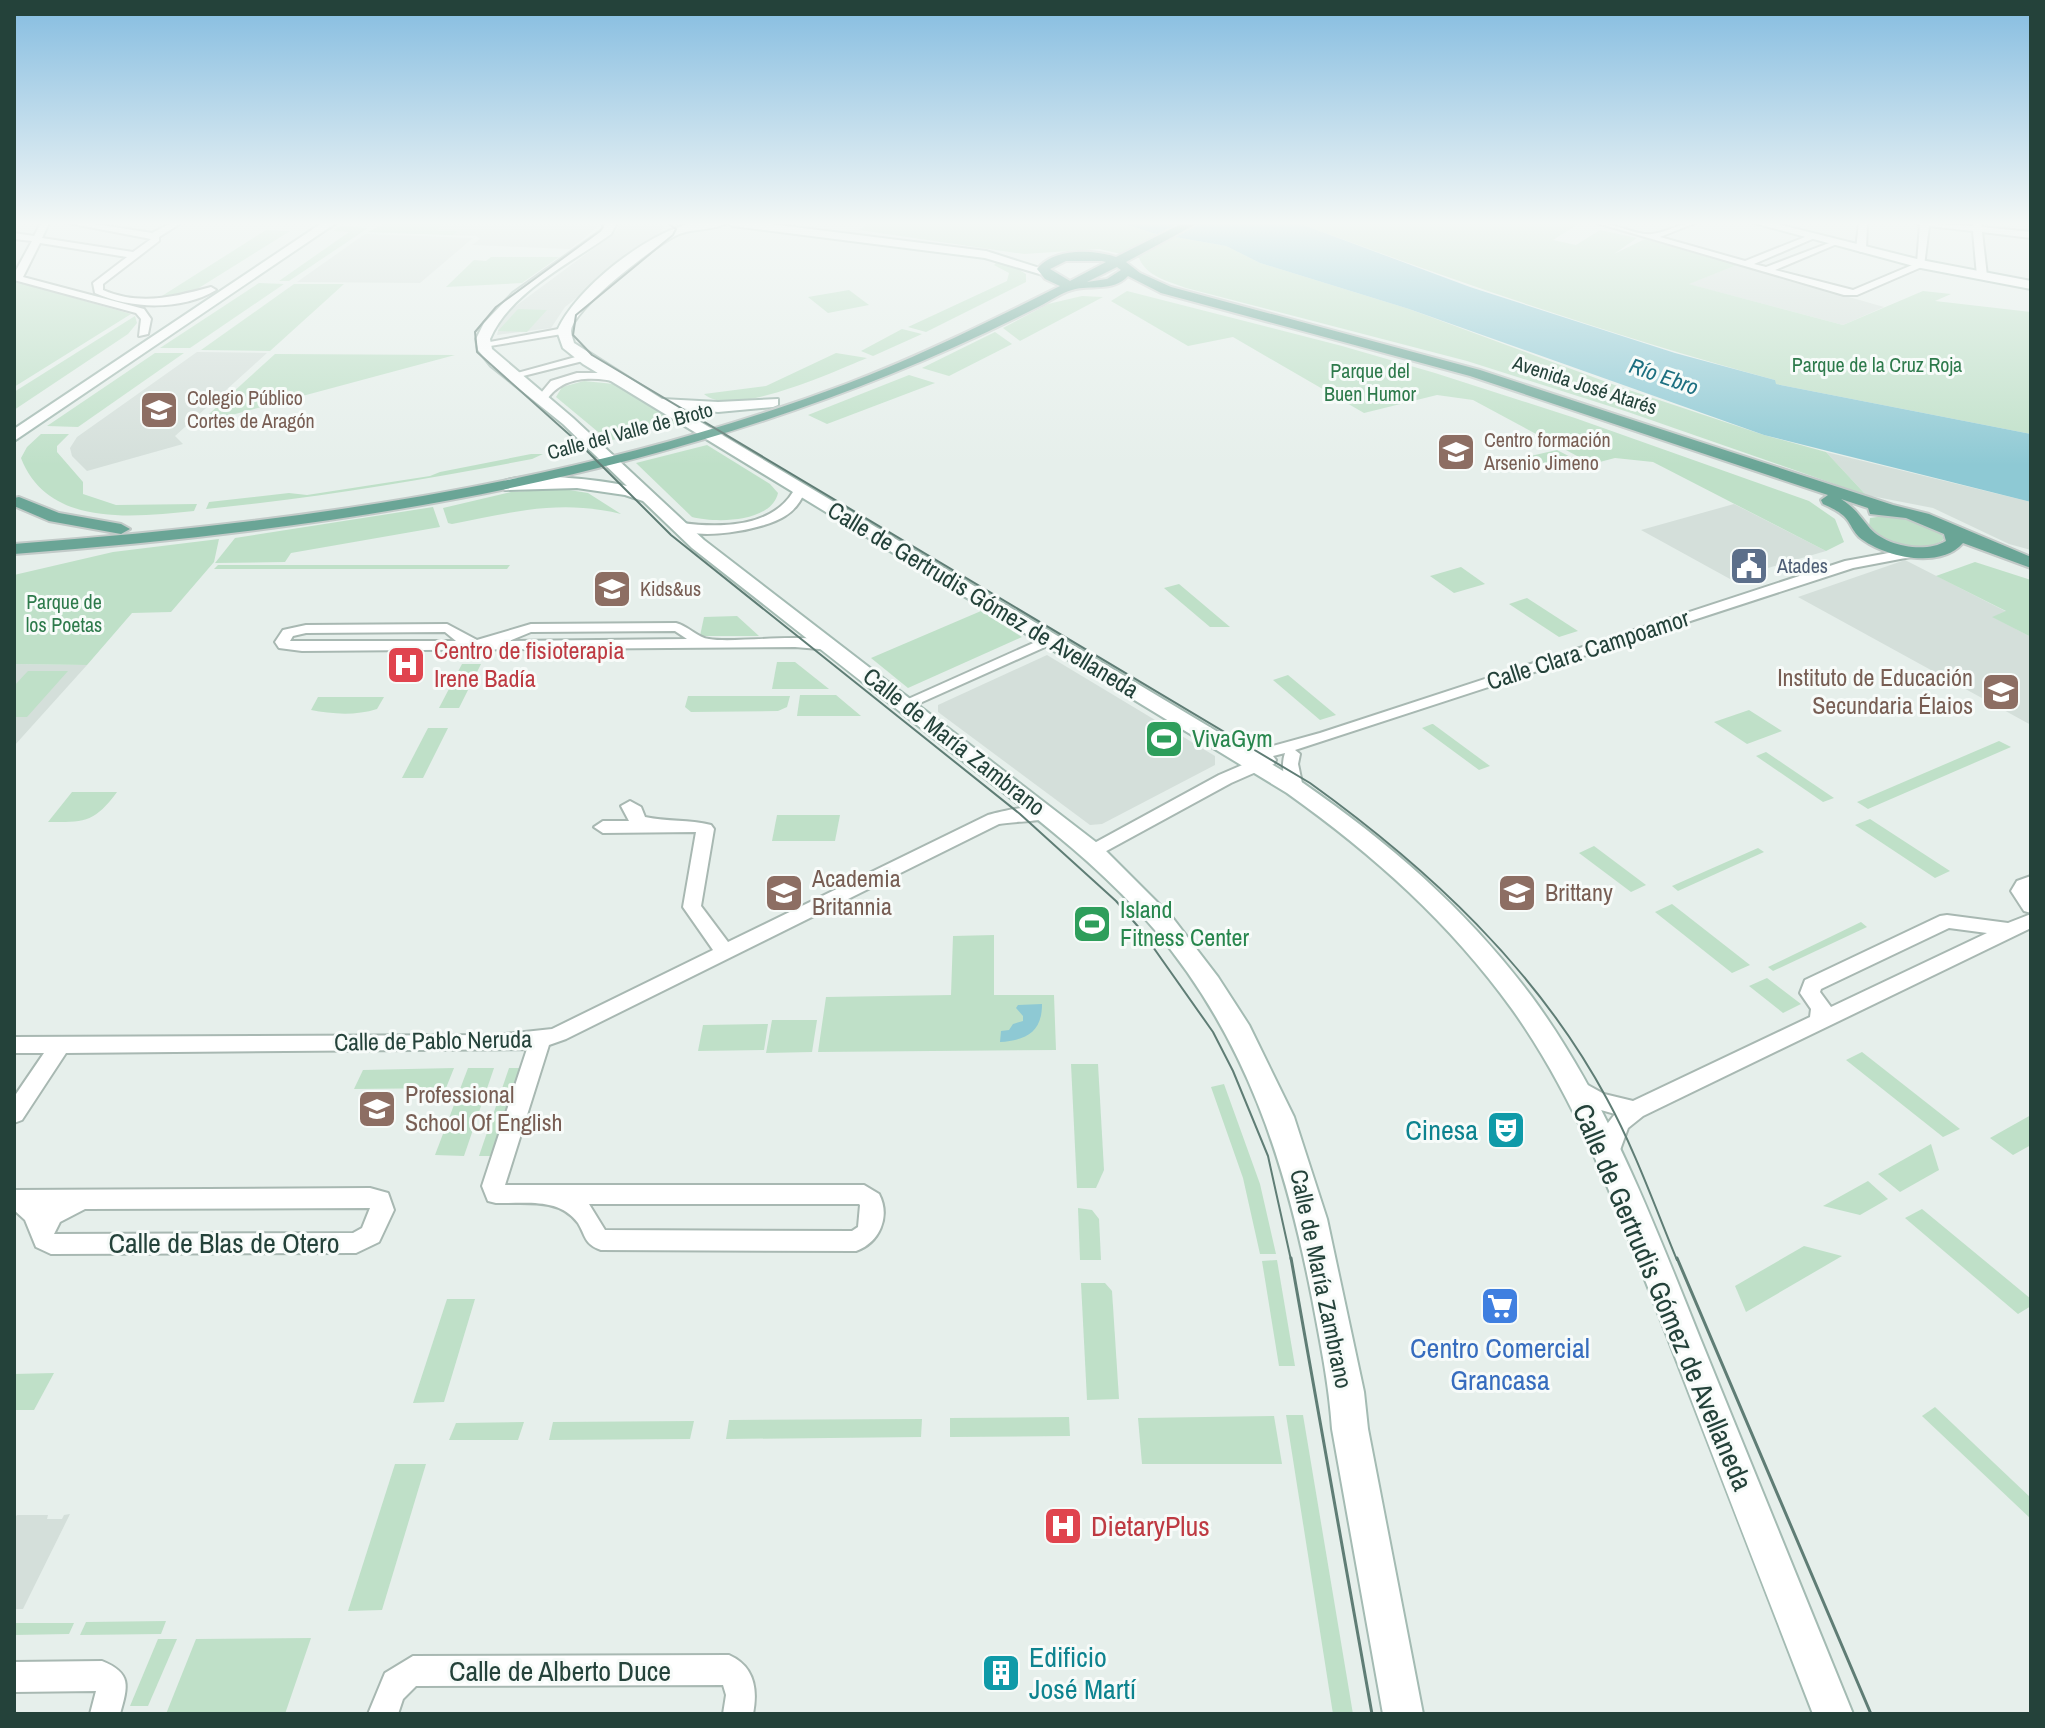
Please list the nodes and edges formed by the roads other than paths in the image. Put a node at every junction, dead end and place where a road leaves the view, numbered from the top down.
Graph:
1 (112, 304) edge
2 (190, 304) edge
3 (212, 304) edge
4 (509, 304) edge
5 (581, 304) edge
6 (994, 304) edge
7 (1029, 304) edge
8 (1200, 304) edge
9 (1221, 304) edge
10 (564, 331) junction
11 (143, 334) junction
12 (484, 344) junction
13 (583, 358) junction
14 (511, 376) junction
15 (622, 380) junction
16 (542, 399) junction
17 (656, 401) junction
18 (773, 402) junction
19 (14, 418) edge
20 (703, 430) junction
21 (14, 436) edge
22 (607, 457) junction
23 (505, 485) junction
24 (794, 485) junction
25 (16, 498) edge
26 (649, 498) junction
27 (1890, 510) junction
28 (1860, 526) junction
29 (682, 527) junction
30 (121, 529) junction
31 (15, 530) edge
32 (1950, 530) junction
33 (107, 543) junction
34 (14, 549) edge
35 (1938, 551) junction
36 (1919, 552) junction
37 (2031, 563) edge
38 (1850, 564) junction
39 (14, 565) edge
40 (2031, 571) edge
41 (686, 632) junction
42 (456, 634) junction
43 (516, 634) junction
44 (823, 639) junction
45 (1049, 640) junction
46 (702, 644) junction
47 (429, 646) junction
48 (531, 646) junction
49 (662, 646) junction
50 (905, 704) junction
51 (1326, 736) junction
52 (1235, 753) junction
53 (1292, 754) junction
54 (1258, 764) junction
55 (1007, 784) junction
56 (1295, 788) junction
57 (630, 806) dead end
58 (1047, 815) junction
59 (994, 819) junction
60 (659, 825) junction
61 (603, 827) dead end
62 (1093, 851) junction
63 (2027, 910) edge
64 (1971, 925) junction
65 (1984, 944) junction
66 (725, 953) junction
67 (1816, 1000) junction
68 (1846, 1010) junction
69 (1820, 1022) junction
70 (540, 1040) junction
71 (14, 1045) edge
72 (60, 1045) junction
73 (1575, 1086) junction
74 (1635, 1110) junction
75 (14, 1114) edge
76 (1608, 1155) junction
77 (553, 1195) junction
78 (626, 1195) junction
79 (92, 1199) junction
80 (18, 1200) edge
81 (592, 1226) junction
82 (41, 1235) junction
83 (14, 1677) edge
84 (744, 1709) edge
85 (105, 1714) edge
86 (383, 1714) edge
87 (1403, 1714) edge
88 (1833, 1714) edge

1 - 11 street
2 - 11 main road
3 - 21 main road
4 - 12 main road
5 - 10 main road
6 - 18 main road, Calle del Valle de Broto
7 - 20 main road, Calle del Valle de Broto
8 - 28 main road, Avenida José Atarés
9 - 27 main road, Avenida José Atarés
10 - 12 street
10 - 13 main road, Calle de Gertrudis Gómez de Avellaneda
11 - 19 main road
12 - 14 main road, Calle de María Zambrano
13 - 14 street
13 - 15 main road, Calle de Gertrudis Gómez de Avellaneda
14 - 16 main road, Calle de María Zambrano
15 - 16 street
15 - 17 main road, Calle de Gertrudis Gómez de Avellaneda
16 - 22 main road, Calle de María Zambrano
17 - 18 main road
17 - 20 main road, Calle de Gertrudis Gómez de Avellaneda
18 - 20 main road, Calle del Valle de Broto
20 - 22 main road, Calle del Valle de Broto
20 - 24 main road, Calle de Gertrudis Gómez de Avellaneda
22 - 23 main road, Calle del Valle de Broto
22 - 26 main road, Calle de María Zambrano
22 - 30 main road, Calle del Valle de Broto
23 - 26 main road
23 - 33 main road, Calle del Valle de Broto
24 - 29 street, Calle de Gertrudis Gómez de Avellaneda
24 - 45 main road, Calle de Gertrudis Gómez de Avellaneda
25 - 30 main road, Calle del Valle de Broto
25 - 31 main road
26 - 29 main road, Calle de María Zambrano
27 - 28 main road
27 - 32 main road, Avenida José Atarés
28 - 36 main road, Avenida José Atarés
28 - 38 street
29 - 44 main road, Calle de María Zambrano
30 - 31 main road, Calle del Valle de Broto
32 - 35 main road
32 - 37 main road
33 - 34 main road, Calle del Valle de Broto
33 - 39 main road, Calle del Valle de Broto
35 - 36 main road, Avenida José Atarés
35 - 40 main road
36 - 38 street, Calle Clara Campoamor
38 - 51 street, Calle Clara Campoamor
41 - 43 street
41 - 46 street
41 - 49 street
42 - 43 street
42 - 47 street
42 - 47 street
43 - 48 street
44 - 46 street
44 - 50 main road, Calle de María Zambrano
45 - 50 street
45 - 52 main road, Calle de Gertrudis Gómez de Avellaneda
46 - 49 street
47 - 48 street
48 - 49 street
50 - 55 main road, Calle de María Zambrano
51 - 52 street, Calle Clara Campoamor
51 - 53 street, Calle Clara Campoamor
52 - 54 main road, Calle de Gertrudis Gómez de Avellaneda
53 - 54 street, Calle Clara Campoamor
53 - 56 street
54 - 56 main road, Calle de Gertrudis Gómez de Avellaneda
54 - 62 street, Calle Clara Campoamor
55 - 58 main road, Calle de María Zambrano
55 - 59 street
56 - 73 main road, Calle de Gertrudis Gómez de Avellaneda
57 - 60 street
58 - 59 street, Calle de Pablo Neruda
58 - 62 main road, Calle de María Zambrano
59 - 66 street, Calle de Pablo Neruda
60 - 61 street
60 - 66 street
62 - 87 main road, Calle de María Zambrano
63 - 64 street
63 - 65 street
64 - 65 street
64 - 67 street
65 - 68 street
66 - 70 street, Calle de Pablo Neruda
67 - 68 street
67 - 69 street
68 - 69 street
69 - 74 street
70 - 72 street, Calle de Pablo Neruda
70 - 77 street
71 - 72 street, Calle de Pablo Neruda
72 - 75 street
73 - 74 street
73 - 76 main road, Calle de Gertrudis Gómez de Avellaneda
74 - 76 street
76 - 88 main road, Calle de Gertrudis Gómez de Avellaneda
77 - 78 street
77 - 81 street
78 - 81 street
78 - 81 street
79 - 80 street, Calle de Blas de Otero
79 - 82 street, Calle de Blas de Otero
79 - 82 street, Calle de Blas de Otero
80 - 82 street, Calle de Blas de Otero
83 - 85 street
84 - 86 street, Calle de Alberto Duce

